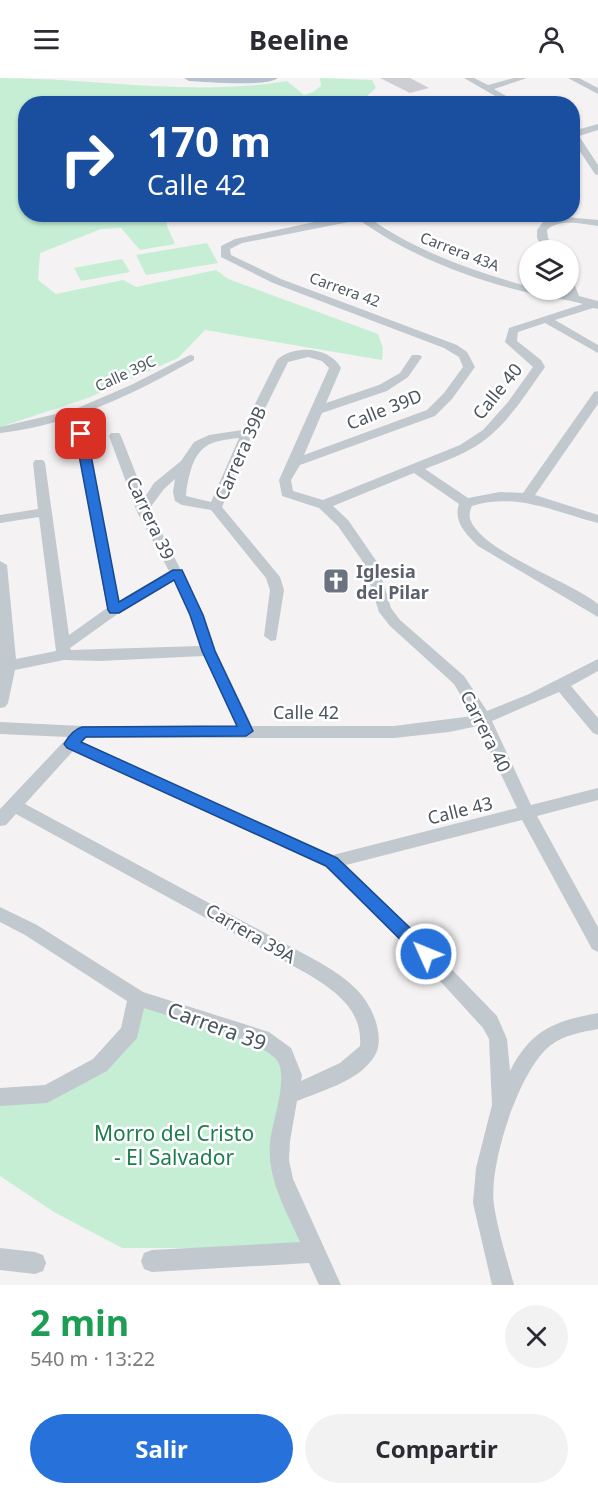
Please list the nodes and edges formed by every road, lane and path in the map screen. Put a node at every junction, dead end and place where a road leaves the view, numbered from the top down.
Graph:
1 (189, 78) edge
2 (273, 78) edge
3 (468, 78) edge
4 (523, 78) edge
5 (572, 78) edge
6 (488, 88) junction
7 (598, 91) edge
8 (502, 96) edge
9 (598, 127) edge
10 (580, 132) edge
11 (580, 140) edge
12 (598, 172) edge
13 (580, 221) edge
14 (328, 222) edge
15 (371, 222) edge
16 (552, 222) edge
17 (598, 223) edge
18 (542, 240) edge
19 (519, 287) edge
20 (579, 298) edge
21 (597, 305) edge
22 (547, 320) junction
23 (598, 350) edge
24 (416, 357) dead end
25 (190, 358) dead end
26 (283, 360) joint
27 (469, 367) joint
28 (598, 395) edge
29 (318, 410) junction
30 (0, 431) edge
31 (247, 433) junction
32 (81, 434) dead end
33 (116, 436) dead end
34 (295, 462) junction
35 (39, 463) dead end
36 (185, 464) junction
37 (417, 469) junction
38 (528, 496) junction
39 (466, 502) junction
40 (324, 505) junction
41 (215, 507) junction
42 (143, 509) junction
43 (47, 512) junction
44 (0, 519) edge
45 (598, 519) edge
46 (0, 565) edge
47 (177, 573) junction
48 (114, 610) junction
49 (598, 612) edge
50 (271, 636) dead end
51 (64, 650) junction
52 (209, 651) junction
53 (598, 664) edge
54 (9, 666) junction
55 (562, 686) junction
56 (0, 703) edge
57 (482, 718) junction
58 (0, 728) edge
59 (598, 729) edge
60 (246, 731) junction
61 (77, 738) junction
62 (598, 794) edge
63 (13, 805) junction
64 (527, 813) junction
65 (0, 820) edge
66 (332, 862) junction
67 (0, 914) edge
68 (598, 944) edge
69 (137, 998) junction
70 (598, 1021) edge
71 (289, 1095) junction
72 (0, 1097) edge
73 (502, 1105) junction
74 (315, 1252) junction
75 (0, 1259) edge
76 (152, 1261) dead end
77 (35, 1263) dead end
78 (330, 1285) edge
79 (503, 1285) edge

1 - 2 main road
3 - 6 street
4 - 6 street
5 - 7 street
6 - 8 street
9 - 10 street
11 - 12 street
13 - 17 street
14 - 27 street, Carrera 42
15 - 19 street, Carrera 43A
16 - 18 street
20 - 21 street, Carrera 43A
21 - 22 street, Calle 40
22 - 23 street
22 - 37 street, Calle 40
24 - 29 street
25 - 30 street, Calle 39C
26 - 29 street, Carrera 40
26 - 31 street, Carrera 39B
27 - 34 street, Calle 39D
28 - 38 street
29 - 34 street, Carrera 40
31 - 36 street
31 - 41 street, Carrera 39B
32 - 48 street
33 - 42 street, Carrera 39
34 - 40 street, Carrera 40
35 - 43 street
36 - 41 street
36 - 42 street
37 - 39 street
37 - 40 street, Calle 40
38 - 39 street
38 - 45 street
39 - 49 street
40 - 57 street, Carrera 40
41 - 50 street, Carrera 39B
42 - 47 street, Carrera 39
43 - 44 street
43 - 51 street
46 - 54 street
47 - 48 street
47 - 52 street, Carrera 39
48 - 51 street
51 - 52 street
51 - 54 street
52 - 60 street, Carrera 39
53 - 55 street, Calle 42
54 - 56 street
55 - 57 street, Calle 42
55 - 59 street
57 - 60 street, Calle 42
57 - 64 street, Carrera 40
58 - 61 street, Calle 42
60 - 61 street, Calle 42
61 - 63 street
61 - 66 street
62 - 64 street, Calle 43
63 - 65 street
63 - 71 street, Carrera 39A
64 - 66 street, Calle 43
64 - 68 street, Carrera 40
66 - 73 street
67 - 69 street, Carrera 39
69 - 71 street, Carrera 39
69 - 72 street
70 - 73 street
71 - 74 street, Carrera 39
73 - 79 street
74 - 76 street
74 - 78 street, Carrera 39
75 - 77 street

